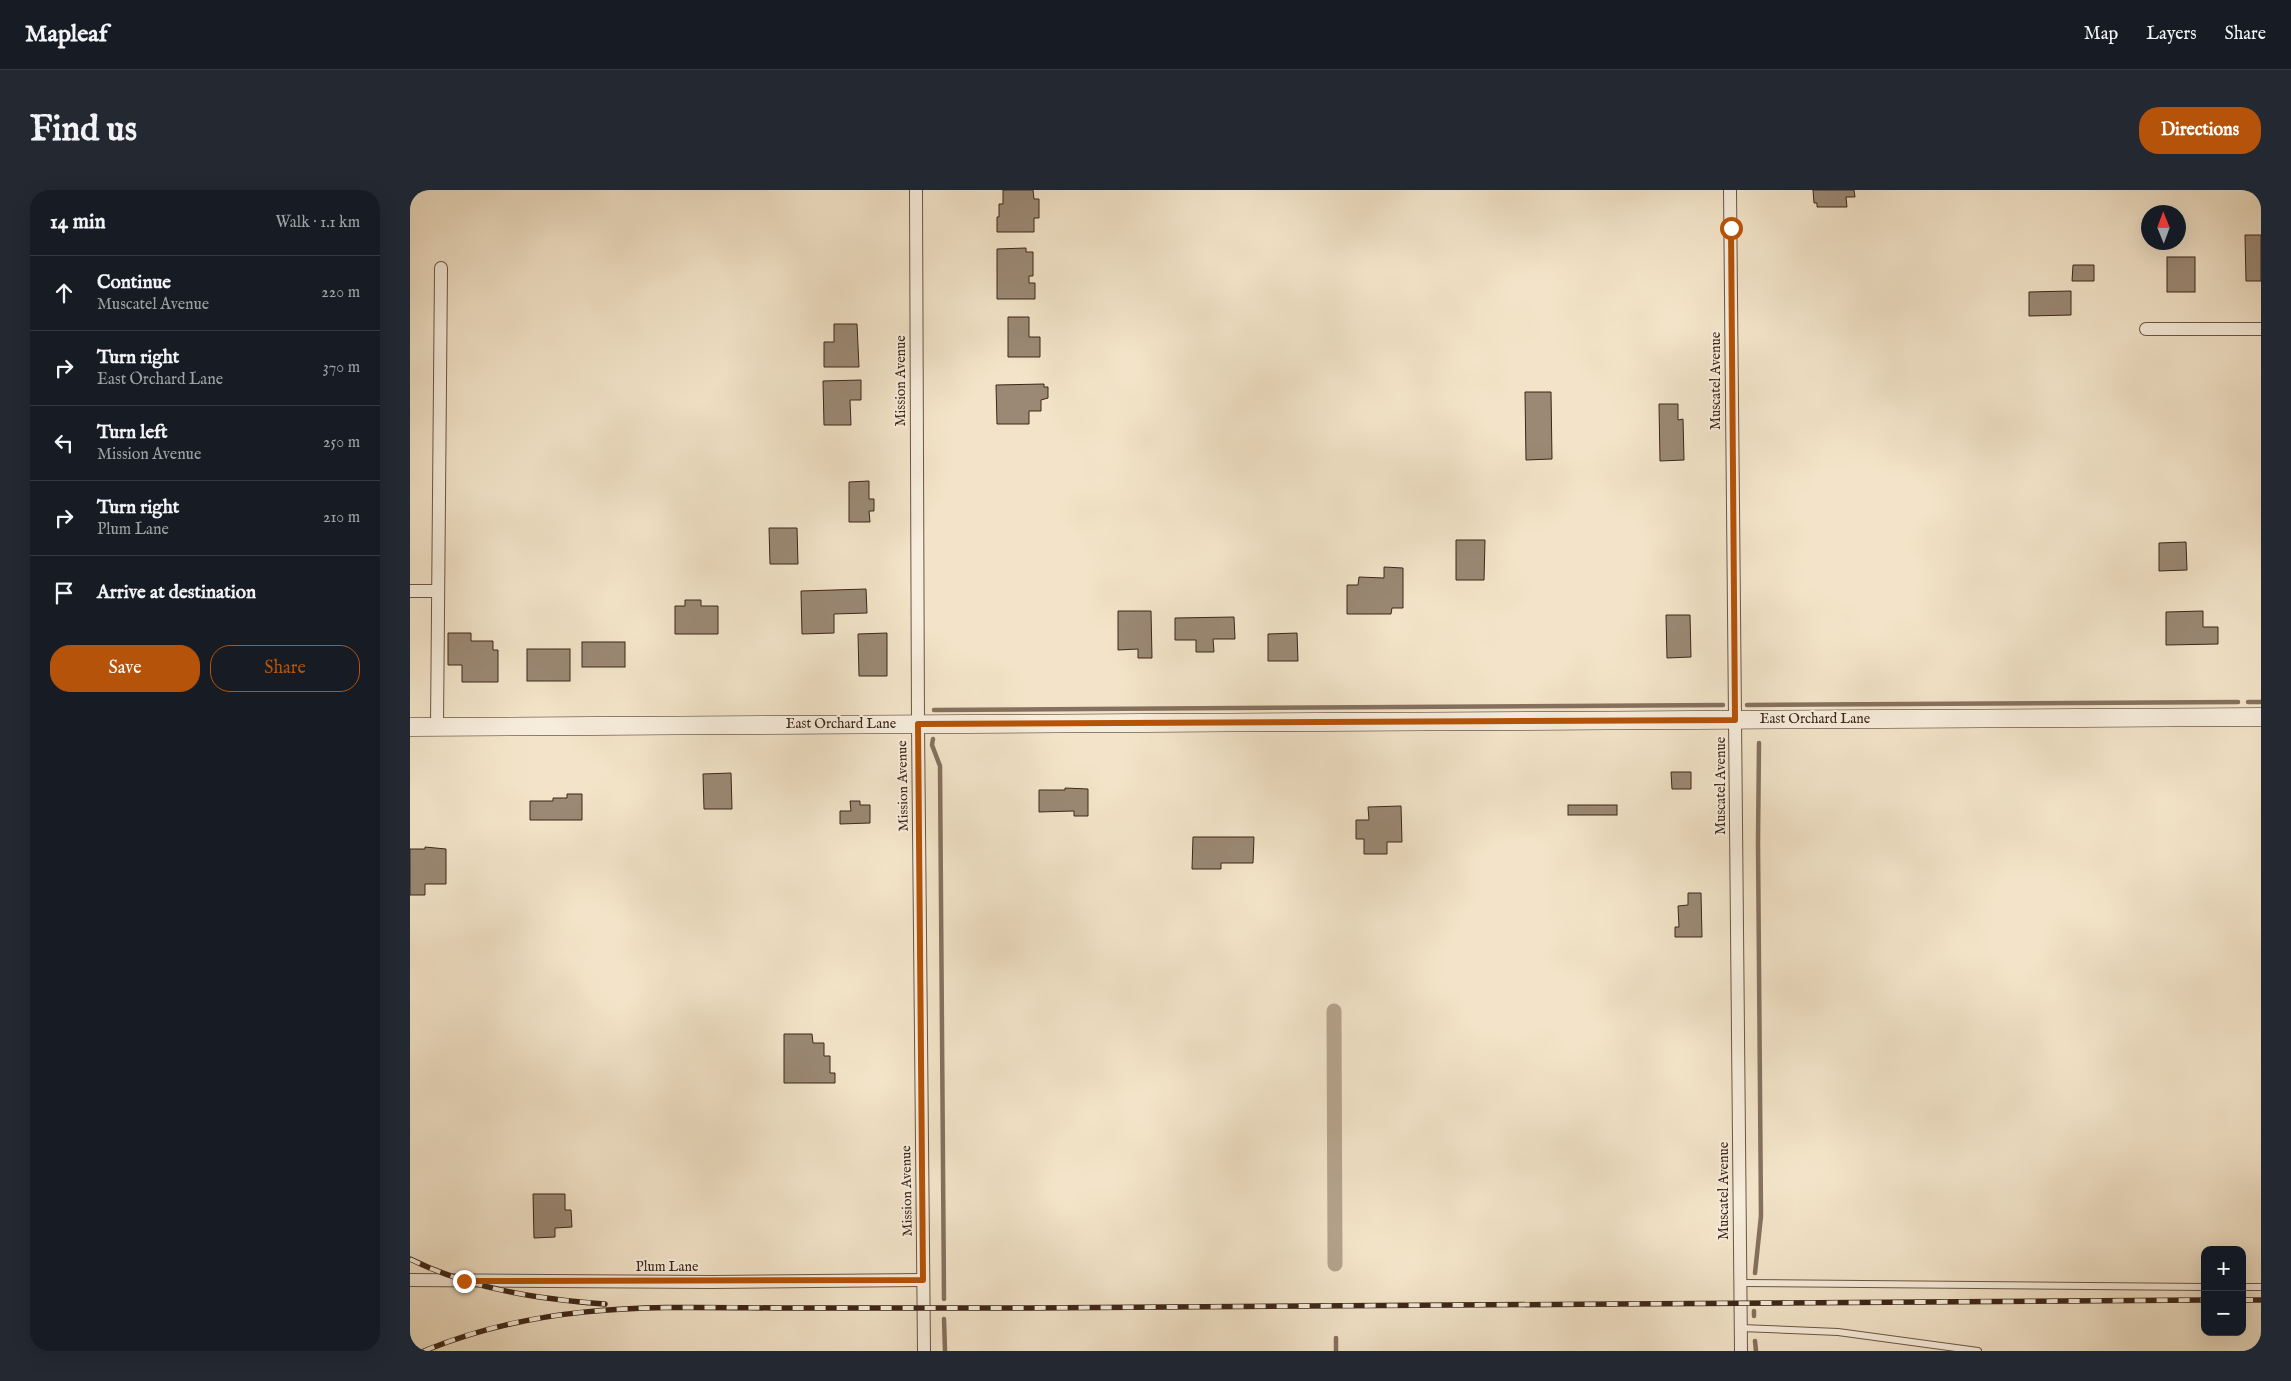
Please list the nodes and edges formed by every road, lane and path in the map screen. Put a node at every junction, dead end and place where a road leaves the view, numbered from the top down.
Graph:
1 (916, 190) edge
2 (1730, 190) edge
3 (441, 268) dead end
4 (2146, 329) dead end
5 (2261, 329) edge
6 (410, 591) edge
7 (436, 591) junction
8 (2261, 718) edge
9 (1735, 720) junction
10 (918, 724) junction
11 (410, 726) edge
12 (437, 726) junction
13 (410, 1280) edge
14 (923, 1280) junction
15 (1740, 1282) junction
16 (2201, 1287) edge
17 (2246, 1287) edge
18 (2261, 1287) edge
19 (1740, 1328) junction
20 (924, 1351) edge
21 (1741, 1351) edge
22 (1978, 1351) edge

1 - 10 street, Mission Avenue
2 - 9 street, Muscatel Avenue
3 - 7 street
4 - 5 street
6 - 7 street
7 - 12 street
8 - 9 street, East Orchard Lane
9 - 10 street, East Orchard Lane
9 - 15 street, Muscatel Avenue
10 - 12 street, East Orchard Lane
10 - 14 street, Mission Avenue
11 - 12 street, East Orchard Lane
13 - 14 street, Plum Lane
14 - 20 street, Mission Avenue
15 - 16 lane
15 - 19 street, Muscatel Avenue
17 - 18 lane
19 - 21 street, Muscatel Avenue
19 - 22 lane

